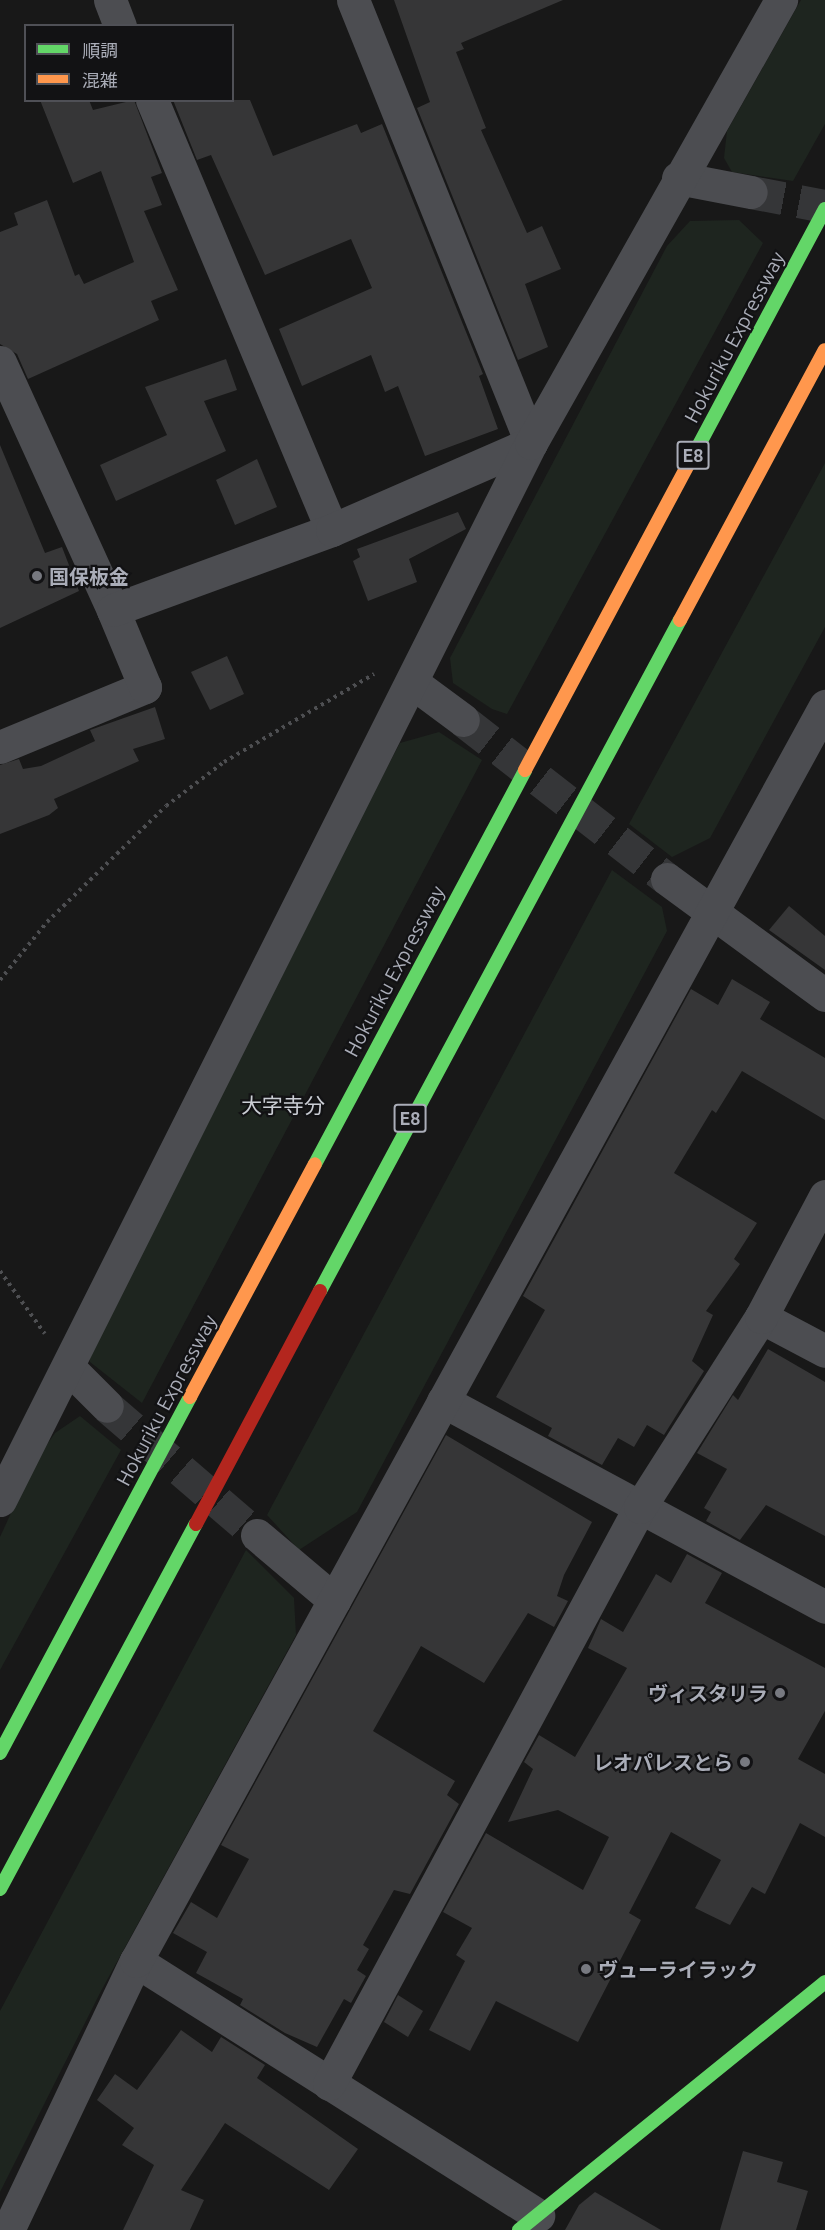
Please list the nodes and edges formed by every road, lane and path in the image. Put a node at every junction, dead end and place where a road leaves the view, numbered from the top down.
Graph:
1 (110, 0) edge
2 (353, 0) edge
3 (781, 0) edge
4 (119, 24) edge
5 (153, 102) edge
6 (678, 178) junction
7 (751, 192) tunnel mouth
8 (825, 209) edge
9 (825, 350) edge
10 (0, 362) edge
11 (531, 443) junction
12 (332, 530) junction
13 (113, 610) junction
14 (384, 668) dead end
15 (413, 683) junction
16 (822, 718) edge
17 (463, 720) tunnel mouth
18 (0, 747) edge
19 (667, 879) tunnel mouth
20 (713, 910) junction
21 (0, 980) edge
22 (825, 995) edge
23 (825, 1197) edge
24 (0, 1271) edge
25 (760, 1317) junction
26 (825, 1351) edge
27 (70, 1369) junction
28 (443, 1401) junction
29 (107, 1406) tunnel mouth
30 (0, 1500) edge
31 (640, 1507) junction
32 (257, 1534) tunnel mouth
33 (334, 1600) junction
34 (825, 1607) edge
35 (0, 1753) edge
36 (0, 1889) edge
37 (136, 1961) junction
38 (825, 1982) edge
39 (329, 2084) junction
40 (529, 2222) edge
41 (8, 2230) edge

1 - 4 street
2 - 11 street
3 - 6 street
5 - 12 street
6 - 7 street
6 - 11 street
8 - 35 main road, Hokuriku Expressway / E8
9 - 36 main road, E8
10 - 13 street
11 - 12 street
11 - 15 street
12 - 13 street
13 - 18 street
14 - 21 path
15 - 17 street
15 - 27 street
16 - 20 street
19 - 20 street
20 - 22 street
20 - 28 street
23 - 25 street
24 - 27 path
25 - 26 street
25 - 31 street
27 - 29 street
27 - 30 street
28 - 31 street
28 - 33 street
31 - 34 street
31 - 39 street
32 - 33 street
33 - 37 street
37 - 39 street
37 - 41 street
38 - 40 main road
39 - 40 street

